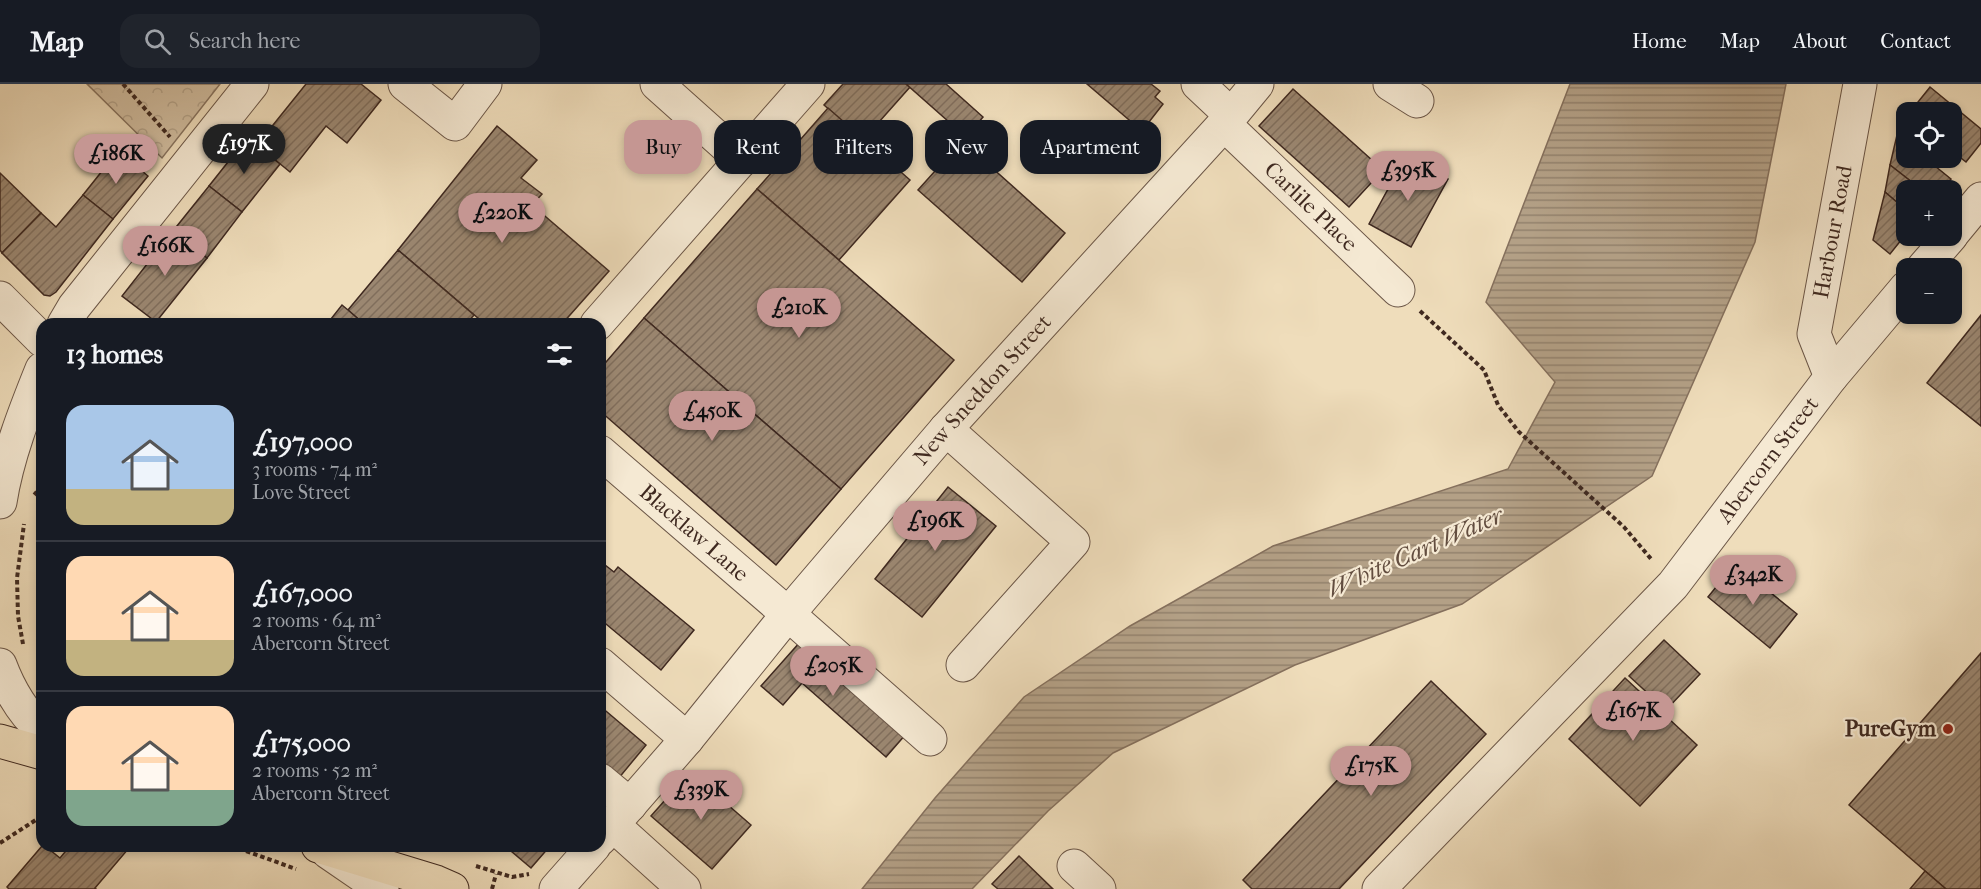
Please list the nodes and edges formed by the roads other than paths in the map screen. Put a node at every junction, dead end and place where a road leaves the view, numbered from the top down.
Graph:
1 (252, 84) edge
2 (405, 84) edge
3 (485, 84) edge
4 (657, 84) edge
5 (808, 84) edge
6 (1198, 84) edge
7 (1257, 84) edge
8 (1390, 84) edge
9 (1860, 84) edge
10 (1417, 101) dead end
11 (777, 120) edge
12 (1227, 120) junction
13 (714, 135) edge
14 (730, 174) edge
15 (1981, 200) edge
16 (1962, 222) edge
17 (1942, 246) edge
18 (1931, 258) edge
19 (1398, 290) road end
20 (0, 298) edge
21 (1896, 300) edge
22 (68, 318) edge
23 (602, 318) edge
24 (36, 334) edge
25 (1831, 378) junction
26 (36, 384) edge
27 (946, 429) junction
28 (606, 457) edge
29 (18, 507) edge
30 (788, 614) junction
31 (12, 658) edge
32 (963, 665) dead end
33 (606, 669) edge
34 (36, 725) edge
35 (687, 739) junction
36 (930, 739) dead end
37 (0, 741) edge
38 (36, 751) edge
39 (606, 813) edge
40 (609, 829) edge
41 (589, 852) edge
42 (313, 854) edge
43 (1074, 866) dead end
44 (382, 889) edge
45 (452, 889) edge
46 (556, 889) edge
47 (684, 889) edge
48 (1099, 889) edge
49 (1379, 889) edge

1 - 22 street
2 - 3 street
4 - 13 street
5 - 11 street
6 - 12 street, Carlile Place
7 - 12 street, New Sneddon Street
8 - 10 street
9 - 25 street, Harbour Road
12 - 19 street, Carlile Place
12 - 27 street, New Sneddon Street
14 - 23 street
15 - 16 street
17 - 18 street
20 - 24 street
21 - 25 street, Abercorn Street
25 - 49 street, Abercorn Street
26 - 29 street
27 - 30 street, New Sneddon Street
27 - 32 street
28 - 30 street, Blacklaw Lane
30 - 35 street, New Sneddon Street
30 - 36 street, Blacklaw Lane
31 - 34 street
33 - 35 street
35 - 40 street, New Sneddon Street
37 - 38 main road
39 - 40 street
40 - 47 street
41 - 46 street, New Sneddon Street
42 - 44 street
42 - 45 main road
43 - 48 street

